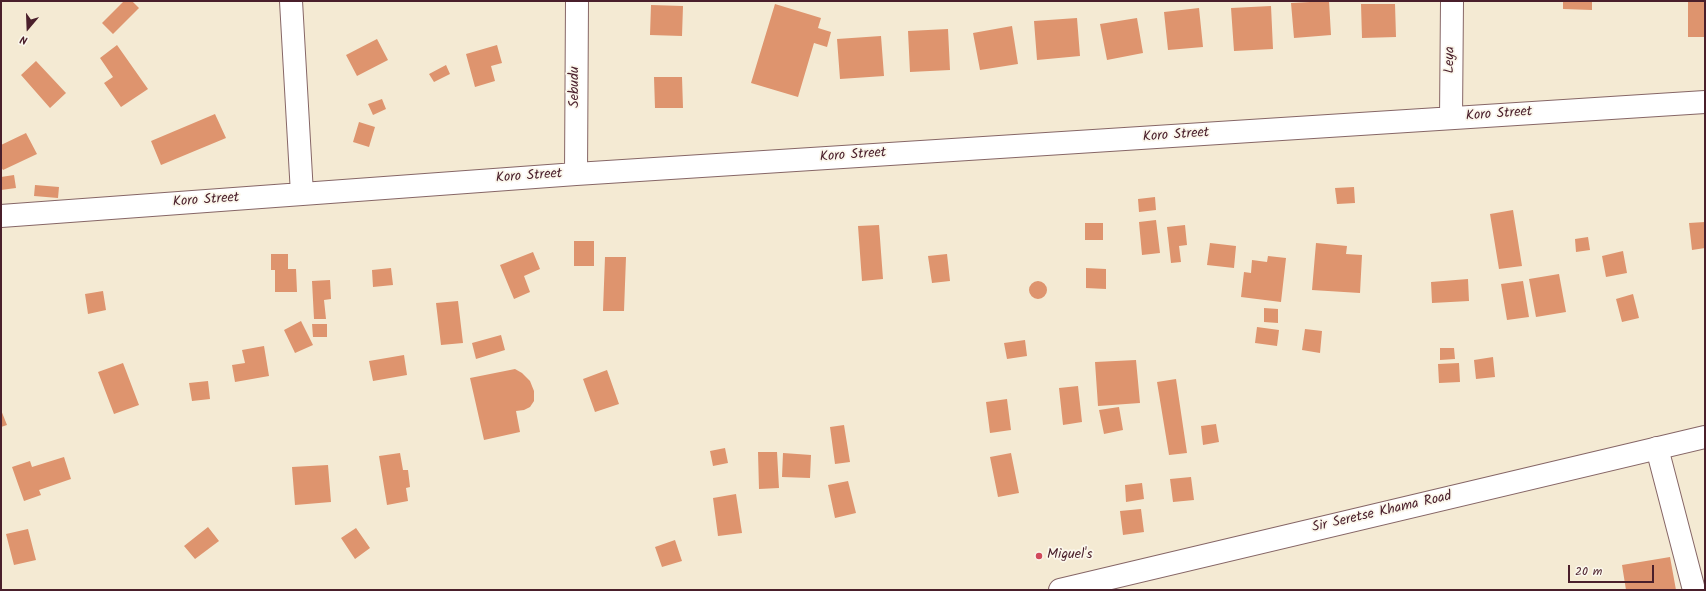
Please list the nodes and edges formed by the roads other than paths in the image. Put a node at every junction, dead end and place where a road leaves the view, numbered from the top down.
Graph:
1 (291, 1) edge
2 (576, 1) edge
3 (1452, 1) edge
4 (1705, 102) edge
5 (1450, 118) junction
6 (576, 174) junction
7 (302, 194) junction
8 (1, 216) edge
9 (1705, 437) edge
10 (1657, 448) junction
11 (1060, 590) edge
12 (1694, 590) edge

1 - 7 street
2 - 6 street, Sebudu
3 - 5 street, Leya
4 - 5 street, Koro Street
5 - 6 street, Koro Street
6 - 7 street, Koro Street
7 - 8 street, Koro Street
9 - 10 street, Sir Seretse Khama Road
10 - 11 street, Sir Seretse Khama Road
10 - 12 street

